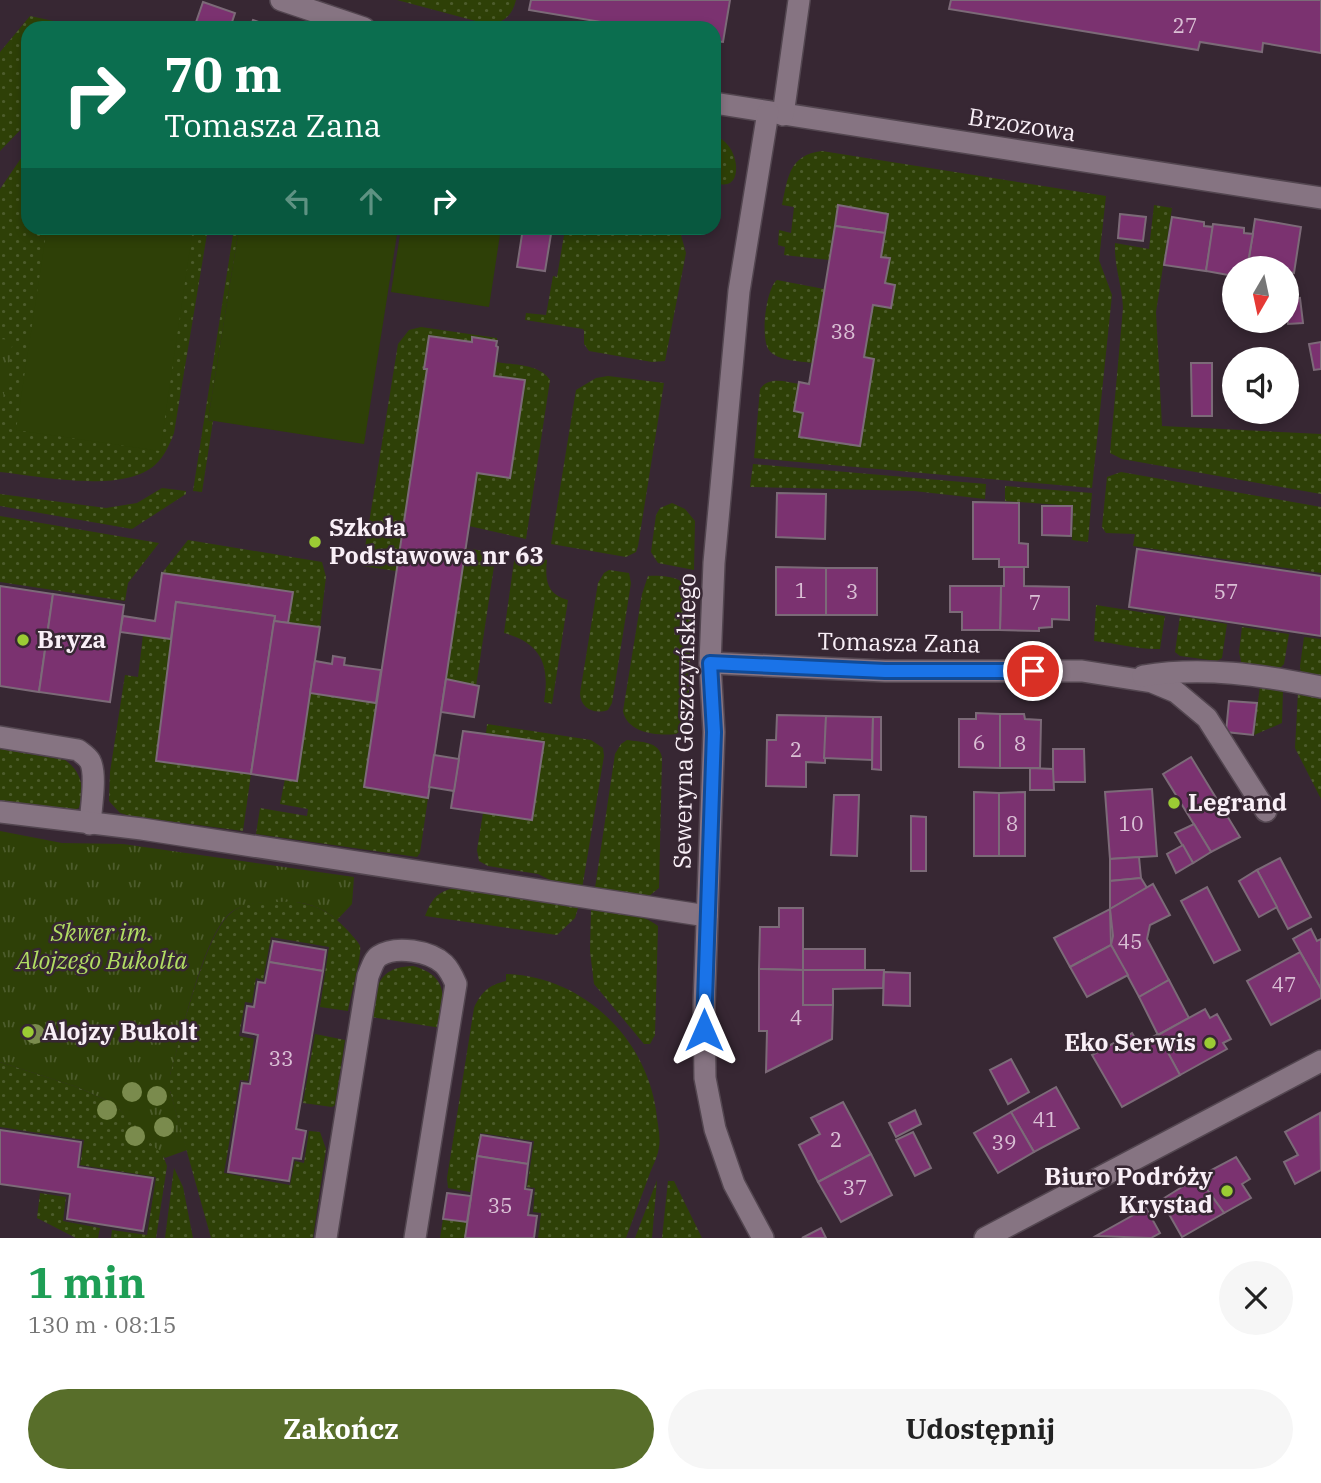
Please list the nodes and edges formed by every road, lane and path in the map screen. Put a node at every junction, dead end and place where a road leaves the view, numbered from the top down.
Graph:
1 (281, 0) edge
2 (799, 0) edge
3 (309, 5) edge
4 (347, 21) edge
5 (721, 104) edge
6 (776, 113) junction
7 (1321, 198) edge
8 (710, 663) junction
9 (1129, 678) junction
10 (1321, 687) edge
11 (0, 737) edge
12 (1266, 811) dead end
13 (0, 812) edge
14 (90, 824) junction
15 (707, 916) junction
16 (1321, 1061) edge
17 (326, 1238) edge
18 (415, 1238) edge
19 (763, 1238) edge
20 (985, 1238) edge

1 - 3 street
2 - 6 street, Seweryna Goszczyńskiego
3 - 4 street
5 - 6 street, Brzozowa
6 - 7 street, Brzozowa
6 - 8 street, Seweryna Goszczyńskiego
8 - 9 street, Tomasza Zana
8 - 15 street, Seweryna Goszczyńskiego
9 - 10 street
9 - 12 street
11 - 14 street
13 - 14 street
14 - 15 street
15 - 19 street, Seweryna Goszczyńskiego
16 - 20 street
17 - 18 street

